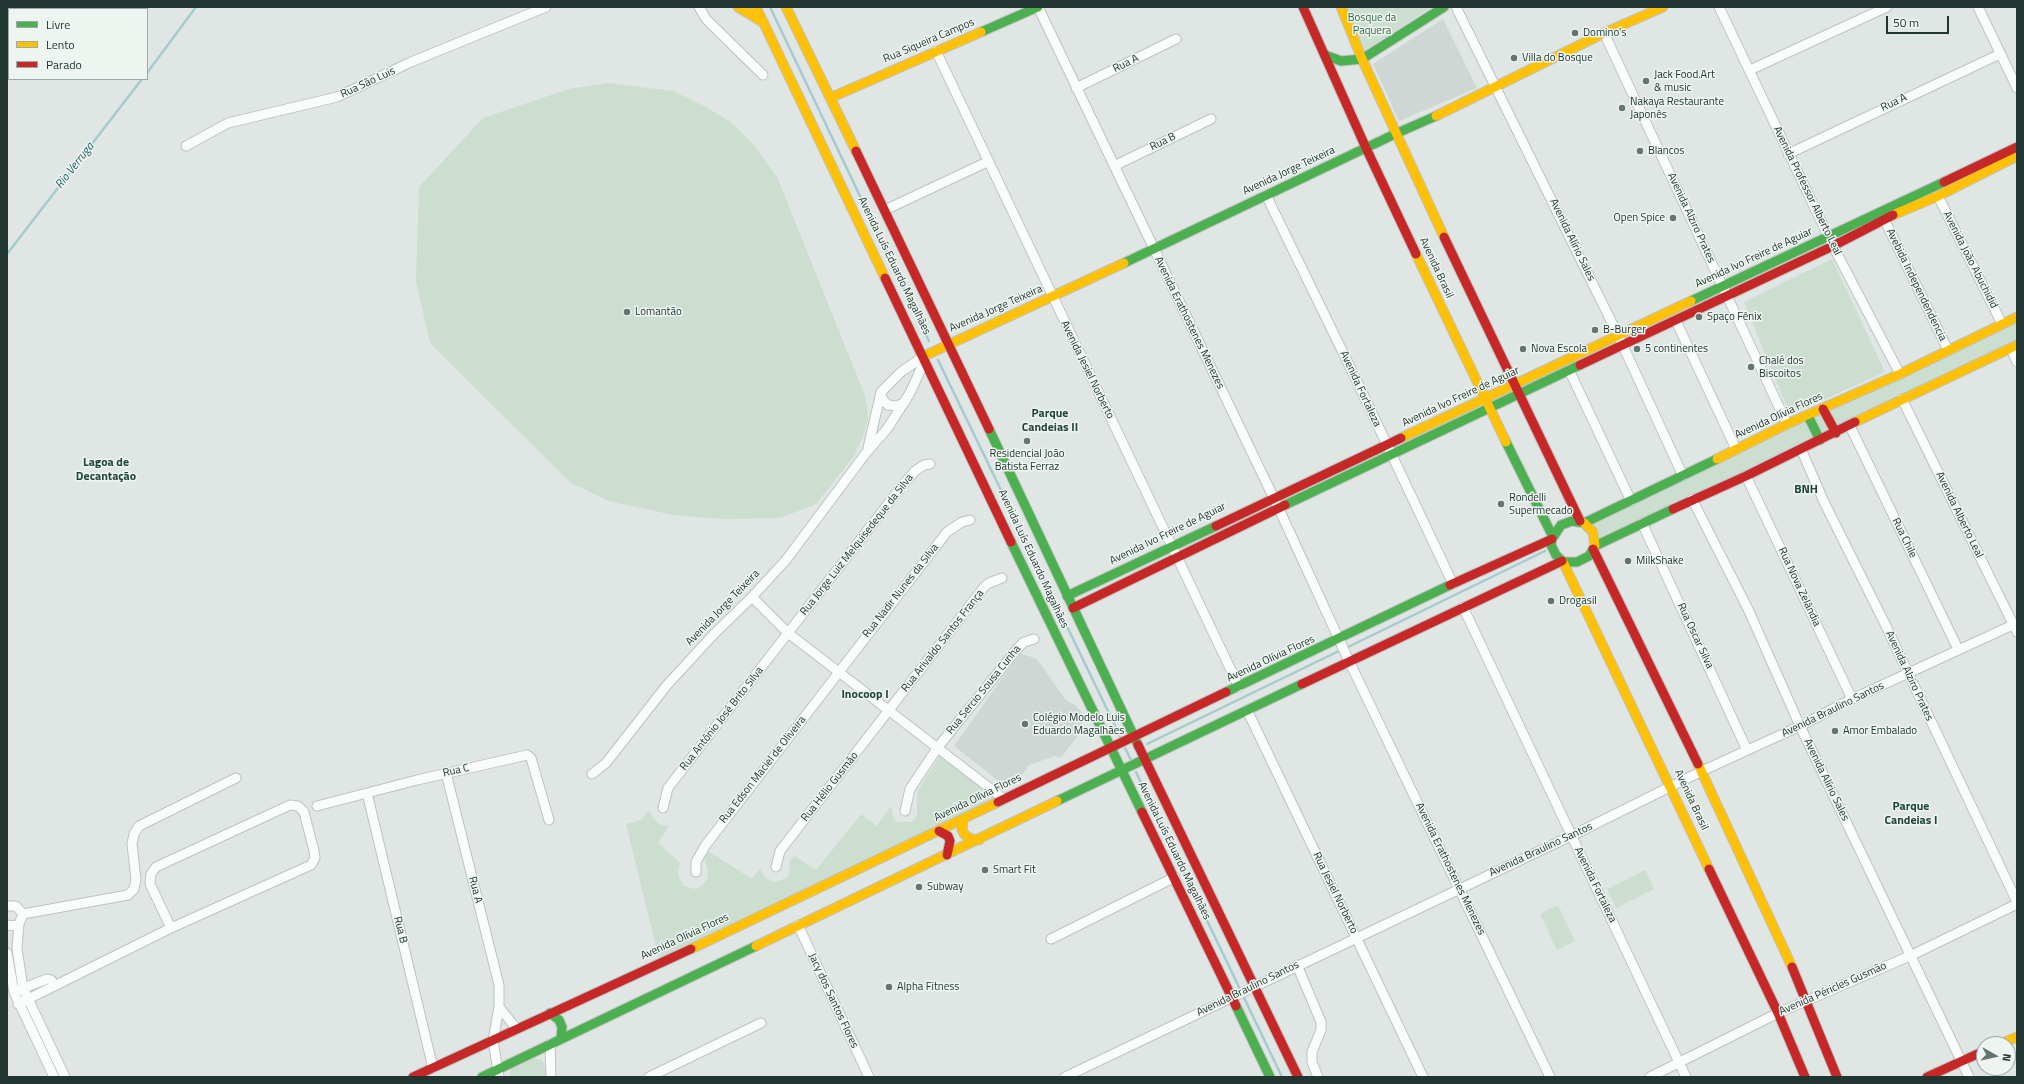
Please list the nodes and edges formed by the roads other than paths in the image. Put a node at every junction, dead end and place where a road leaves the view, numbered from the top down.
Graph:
1 (546, 7) edge
2 (699, 7) edge
3 (738, 7) edge
4 (756, 7) edge
5 (786, 7) edge
6 (1038, 7) edge
7 (1303, 7) edge
8 (1341, 7) edge
9 (1444, 7) edge
10 (1456, 7) edge
11 (1663, 7) edge
12 (1719, 7) edge
13 (1887, 7) edge
14 (1978, 7) edge
15 (764, 23) junction
16 (1604, 33) junction
17 (1176, 39) dead end
18 (936, 51) junction
19 (2000, 54) junction
20 (1325, 55) junction
21 (1362, 59) junction
22 (1750, 70) junction
23 (763, 75) dead end
24 (1497, 87) junction
25 (1076, 88) junction
26 (2017, 88) edge
27 (830, 98) junction
28 (1211, 119) dead end
29 (1397, 133) junction
30 (186, 146) dead end
31 (2017, 147) edge
32 (1366, 148) junction
33 (1788, 154) junction
34 (2017, 156) edge
35 (987, 162) junction
36 (1114, 166) junction
37 (1266, 195) junction
38 (1938, 196) junction
39 (885, 210) junction
40 (1884, 219) junction
41 (1829, 235) junction
42 (1833, 246) junction
43 (1153, 248) junction
44 (1723, 285) junction
45 (1728, 296) junction
46 (1052, 297) junction
47 (2017, 316) edge
48 (1676, 321) junction
49 (2002, 324) junction
50 (1618, 335) junction
51 (949, 343) junction
52 (1623, 345) junction
53 (2014, 346) edge
54 (1948, 350) junction
55 (922, 358) junction
56 (2017, 362) edge
57 (1569, 370) junction
58 (1900, 374) junction
59 (1515, 385) junction
60 (881, 392) junction
61 (1520, 394) junction
62 (1485, 399) junction
63 (1902, 399) junction
64 (905, 402) junction
65 (1490, 408) junction
66 (1823, 409) junction
67 (1808, 416) junction
68 (1787, 424) junction
69 (1850, 426) junction
70 (1836, 433) junction
71 (1820, 440) junction
72 (1387, 445) junction
73 (1736, 449) junction
74 (1801, 449) junction
75 (866, 453) junction
76 (1391, 456) junction
77 (930, 464) dead end
78 (1684, 476) junction
79 (1746, 476) junction
80 (1273, 498) junction
81 (1692, 499) junction
82 (1631, 502) junction
83 (1279, 508) junction
84 (970, 520) dead end
85 (1582, 522) junction
86 (1642, 523) junction
87 (1553, 537) junction
88 (1172, 545) junction
89 (1594, 548) junction
90 (1177, 558) junction
91 (1562, 561) junction
92 (1002, 578) dead end
93 (1453, 584) junction
94 (1067, 596) junction
95 (752, 598) junction
96 (1463, 607) junction
97 (1073, 608) junction
98 (2016, 626) edge
99 (788, 633) junction
100 (1034, 639) dead end
101 (1340, 640) junction
102 (1958, 650) junction
103 (1349, 661) junction
104 (839, 672) junction
105 (1908, 674) junction
106 (1239, 688) junction
107 (1852, 699) junction
108 (889, 710) junction
109 (1247, 710) junction
110 (1800, 726) junction
111 (1135, 738) junction
112 (938, 747) junction
113 (1111, 749) junction
114 (1747, 750) junction
115 (1145, 759) junction
116 (1122, 770) junction
117 (1702, 771) junction
118 (446, 773) junction
119 (592, 774) dead end
120 (236, 778) dead end
121 (1671, 787) junction
122 (367, 793) junction
123 (1004, 799) junction
124 (317, 806) dead end
125 (663, 808) dead end
126 (905, 811) dead end
127 (962, 819) junction
128 (549, 820) dead end
129 (939, 831) junction
130 (1571, 836) junction
131 (979, 840) junction
132 (947, 855) junction
133 (776, 867) dead end
134 (696, 872) dead end
135 (1175, 878) junction
136 (1459, 888) junction
137 (2017, 903) edge
138 (7, 906) edge
139 (23, 914) junction
140 (20, 924) junction
141 (7, 925) edge
142 (798, 925) junction
143 (171, 928) junction
144 (1356, 937) junction
145 (1051, 939) dead end
146 (7, 953) edge
147 (1912, 955) junction
148 (1297, 965) junction
149 (55, 986) junction
150 (1252, 986) junction
151 (23, 988) junction
152 (14, 992) junction
153 (1235, 995) junction
154 (27, 1000) junction
155 (1807, 1000) junction
156 (18, 1004) junction
157 (499, 1007) junction
158 (550, 1012) junction
159 (1778, 1013) junction
160 (761, 1023) dead end
161 (516, 1028) junction
162 (561, 1038) junction
163 (493, 1041) junction
164 (550, 1044) junction
165 (1976, 1054) edge
166 (1961, 1061) junction
167 (1680, 1063) junction
168 (433, 1068) junction
169 (498, 1074) edge
170 (54, 1077) edge
171 (65, 1077) edge
172 (413, 1077) edge
173 (482, 1077) edge
174 (551, 1077) edge
175 (649, 1077) edge
176 (869, 1077) edge
177 (1065, 1077) edge
178 (1270, 1077) edge
179 (1298, 1077) edge
180 (1318, 1077) edge
181 (1423, 1077) edge
182 (1550, 1077) edge
183 (1650, 1077) edge
184 (1686, 1077) edge
185 (1804, 1077) edge
186 (1837, 1077) edge
187 (1927, 1077) edge
188 (1969, 1077) edge

1 - 30 street, Rua São Luis
2 - 23 street
3 - 15 main road
4 - 15 main road, Avenida Luís Eduardo Magalhães
5 - 27 main road, Avenida Luís Eduardo Magalhães
6 - 18 main road, Rua Siqueira Campos
6 - 25 street, Avenida Erathostenes Menezes
7 - 20 main road, Avenida Brasil
8 - 21 main road, Avenida Brasil
9 - 21 main road
10 - 24 street, Avenida Alírio Sales
11 - 16 main road, Avenida Jorge Teixeira
12 - 22 street, Avenida Professor Alberto Leal
13 - 22 street
14 - 19 street
15 - 55 main road, Avenida Luís Eduardo Magalhães
16 - 24 main road, Avenida Jorge Teixeira
16 - 44 street, Avenida Alziro Prates
17 - 25 street, Rua A
18 - 27 main road, Rua Siqueira Campos
18 - 35 street, Avenida Jesiel Norberto
19 - 26 street
19 - 33 street, Rua A
20 - 21 main road
20 - 32 main road, Avenida Brasil
21 - 29 main road, Avenida Brasil
22 - 33 street, Avenida Professor Alberto Leal
24 - 29 main road, Avenida Jorge Teixeira
24 - 50 street, Avenida Alírio Sales
25 - 36 street, Avenida Erathostenes Menezes
27 - 39 main road, Avenida Luís Eduardo Magalhães
28 - 36 street, Rua B
29 - 32 main road, Avenida Jorge Teixeira
29 - 59 main road, Avenida Brasil
31 - 41 main road, Avenida Ivo Freire de Aguiar
32 - 37 main road, Avenida Jorge Teixeira
32 - 62 main road, Avenida Brasil
33 - 41 street, Avenida Professor Alberto Leal
34 - 38 main road, Avenida Ivo Freire de Aguiar
35 - 39 street
35 - 46 street, Avenida Jesiel Norberto
36 - 43 street, Avenida Erathostenes Menezes
37 - 43 main road, Avenida Jorge Teixeira
37 - 72 street, Avenida Fortaleza
38 - 40 main road, Avenida Ivo Freire de Aguiar
38 - 49 street, Avenida João Abuchidid
39 - 51 main road, Avenida Luís Eduardo Magalhães
40 - 42 main road, Avenida Ivo Freire de Aguiar
40 - 54 street, Avebida Independendencia
41 - 42 street, Avenida Professor Alberto Leal
41 - 44 main road, Avenida Ivo Freire de Aguiar
42 - 45 main road, Avenida Ivo Freire de Aguiar
42 - 58 street, Avenida Professor Alberto Leal
43 - 46 main road, Avenida Jorge Teixeira
43 - 80 street, Avenida Erathostenes Menezes
44 - 45 street, Avenida Alziro Prates
44 - 50 main road, Avenida Ivo Freire de Aguiar
45 - 48 main road, Avenida Ivo Freire de Aguiar
45 - 68 street, Avenida Alziro Prates
46 - 51 main road, Avenida Jorge Teixeira
46 - 88 street, Avenida Jesiel Norberto
47 - 49 main road, Avenida Olívia Flores
48 - 52 main road, Avenida Ivo Freire de Aguiar
48 - 73 street
49 - 54 main road, Avenida Olívia Flores
50 - 52 street, Avenida Alírio Sales
50 - 59 main road, Avenida Ivo Freire de Aguiar
51 - 55 main road, Avenida Jorge Teixeira
51 - 94 main road, Avenida Luís Eduardo Magalhães
52 - 57 main road, Avenida Ivo Freire de Aguiar
52 - 78 street, Avenida Alírio Sales
53 - 56 street
53 - 63 main road
54 - 58 main road, Avenida Olívia Flores
55 - 60 street, Avenida Jorge Teixeira
55 - 64 street, Avenida Jorge Teixeira
55 - 113 main road, Avenida Luís Eduardo Magalhães
57 - 61 main road, Avenida Ivo Freire de Aguiar
57 - 82 street
58 - 66 main road, Avenida Olívia Flores
59 - 61 main road, Avenida Brasil
59 - 62 main road, Avenida Ivo Freire de Aguiar
60 - 64 street
60 - 75 street, Avenida Jorge Teixeira
61 - 65 main road, Avenida Ivo Freire de Aguiar
61 - 85 main road, Avenida Brasil
62 - 65 main road, Avenida Brasil
62 - 72 main road, Avenida Ivo Freire de Aguiar
63 - 69 main road
63 - 98 street, Avenida Alberto Leal
64 - 75 street, Avenida Jorge Teixeira
65 - 76 main road, Avenida Ivo Freire de Aguiar
65 - 87 main road, Avenida Brasil
66 - 67 main road, Avenida Olívia Flores
66 - 70 main road
67 - 68 main road, Avenida Olívia Flores
67 - 71 main road
68 - 73 main road, Avenida Olívia Flores
69 - 70 main road
69 - 102 street, Rua Chile
70 - 71 main road
71 - 74 main road
72 - 76 street, Avenida Fortaleza
72 - 80 main road, Avenida Ivo Freire de Aguiar
73 - 78 main road, Avenida Olívia Flores
74 - 79 main road
74 - 105 street, Avenida Alziro Prates
75 - 95 street, Avenida Jorge Teixeira
76 - 83 main road, Avenida Ivo Freire de Aguiar
76 - 93 street, Avenida Fortaleza
77 - 99 street, Rua Jorge Luiz Melquisedeque da Silva
78 - 82 main road, Avenida Olívia Flores
79 - 81 main road
79 - 107 street, Rua Nova Zelândia
80 - 83 street, Avenida Erathostenes Menezes
80 - 88 main road, Avenida Ivo Freire de Aguiar
81 - 86 main road
81 - 110 street, Avenida Alírio Sales
82 - 85 main road, Avenida Olívia Flores
83 - 90 main road, Avenida Ivo Freire de Aguiar
83 - 101 street, Avenida Erathostenes Menezes
84 - 104 street, Rua Nadir Nunes da Silva
85 - 87 main road, Avenida Olívia Flores
85 - 89 main road, Avenida Brasil
86 - 89 main road
86 - 114 street, Rua Oscar Silva
87 - 91 main road, Avenida Brasil
87 - 93 main road, Avenida Olívia Flores
88 - 90 street, Avenida Jesiel Norberto
88 - 94 main road, Avenida Ivo Freire de Aguiar
89 - 91 main road
89 - 117 main road, Avenida Brasil
90 - 97 main road, Avenida Ivo Freire de Aguiar
90 - 106 street, Avenida Jesiel Norberto
91 - 96 main road
91 - 121 main road, Avenida Brasil
92 - 108 street, Rua Arivaldo Santos França
93 - 101 main road, Avenida Olívia Flores
94 - 97 main road, Avenida Luís Eduardo Magalhães
95 - 99 street
95 - 119 street, Avenida Jorge Teixeira
96 - 103 main road
96 - 130 street, Avenida Fortaleza
97 - 111 main road, Avenida Luís Eduardo Magalhães
98 - 102 street, Avenida Braulino Santos
99 - 104 street
99 - 125 street, Rua Antônio José Brito Silva
100 - 112 street, Rua Sercio Sousa Cunha
101 - 103 street, Avenida Erathostenes Menezes
101 - 106 main road, Avenida Olívia Flores
102 - 105 street, Avenida Braulino Santos
103 - 109 main road
103 - 136 street, Avenida Erathostenes Menezes
104 - 108 street
104 - 134 street, Rua Edson Maciel de Oliveira
105 - 107 street, Avenida Braulino Santos
105 - 137 street, Avenida Alziro Prates
106 - 111 main road, Avenida Olívia Flores
107 - 110 street, Avenida Braulino Santos
108 - 112 street
108 - 133 street, Rua Hélio Gusmão
109 - 115 main road
109 - 144 street, Rua Jesiel Norberto
110 - 114 street, Avenida Braulino Santos
110 - 147 street, Avenida Alírio Sales
111 - 113 main road, Avenida Olívia Flores
111 - 115 main road, Avenida Luís Eduardo Magalhães
112 - 123 street
112 - 126 street, Rua Sercio Sousa Cunha
113 - 116 main road, Avenida Luís Eduardo Magalhães
113 - 123 main road, Avenida Olívia Flores
114 - 117 street, Avenida Braulino Santos
115 - 116 main road
115 - 150 main road, Avenida Luís Eduardo Magalhães
116 - 131 main road
116 - 135 main road, Avenida Luís Eduardo Magalhães
117 - 121 street, Avenida Braulino Santos
117 - 155 main road, Avenida Brasil
118 - 122 street, Rua C
118 - 128 street, Rua C
118 - 157 street, Rua A
120 - 139 street
121 - 130 street, Avenida Braulino Santos
121 - 159 main road, Avenida Brasil
122 - 124 street, Rua C
122 - 168 street, Rua B
123 - 127 main road, Avenida Olívia Flores
127 - 129 main road, Avenida Olívia Flores
127 - 131 main road
129 - 132 main road
129 - 158 main road, Avenida Olívia Flores
130 - 136 street, Avenida Braulino Santos
130 - 167 street, Avenida Fortaleza
131 - 132 main road
132 - 142 main road
135 - 145 street
135 - 153 main road, Avenida Luís Eduardo Magalhães
136 - 144 street, Avenida Braulino Santos
136 - 182 street, Avenida Erathostenes Menezes
137 - 147 street, Avenida Péricles Gusmão
138 - 139 street
139 - 140 street
140 - 141 street
140 - 151 street
142 - 162 main road
142 - 176 street, Jacy dos Santos Flores
143 - 143 street
143 - 149 street
144 - 148 street, Avenida Braulino Santos
144 - 181 street, Rua Jesiel Norberto
146 - 152 street
147 - 155 street, Avenida Péricles Gusmão
147 - 166 street, Avenida Alírio Sales
148 - 150 street, Avenida Braulino Santos
148 - 180 street
149 - 151 street
149 - 154 street
150 - 153 street, Avenida Braulino Santos
150 - 179 main road, Avenida Luís Eduardo Magalhães
151 - 152 street
151 - 154 street
152 - 156 street
153 - 177 street, Avenida Braulino Santos
153 - 178 main road, Avenida Luís Eduardo Magalhães
154 - 156 street
154 - 171 street
155 - 159 street, Avenida Péricles Gusmão
155 - 186 main road, Avenida Brasil
156 - 170 street
157 - 161 street
157 - 163 street, Rua A
158 - 161 main road, Avenida Olívia Flores
158 - 162 main road
159 - 167 street, Avenida Péricles Gusmão
159 - 185 main road, Avenida Brasil
160 - 175 street
161 - 163 main road, Avenida Olívia Flores
162 - 164 main road
163 - 168 main road, Avenida Olívia Flores
163 - 169 street, Rua A
164 - 169 main road
164 - 174 street
165 - 166 main road
166 - 187 main road
166 - 188 street, Avenida Alírio Sales
167 - 183 street, Avenida Péricles Gusmão
167 - 184 street, Avenida Fortaleza
168 - 172 main road, Avenida Olívia Flores
169 - 173 main road

